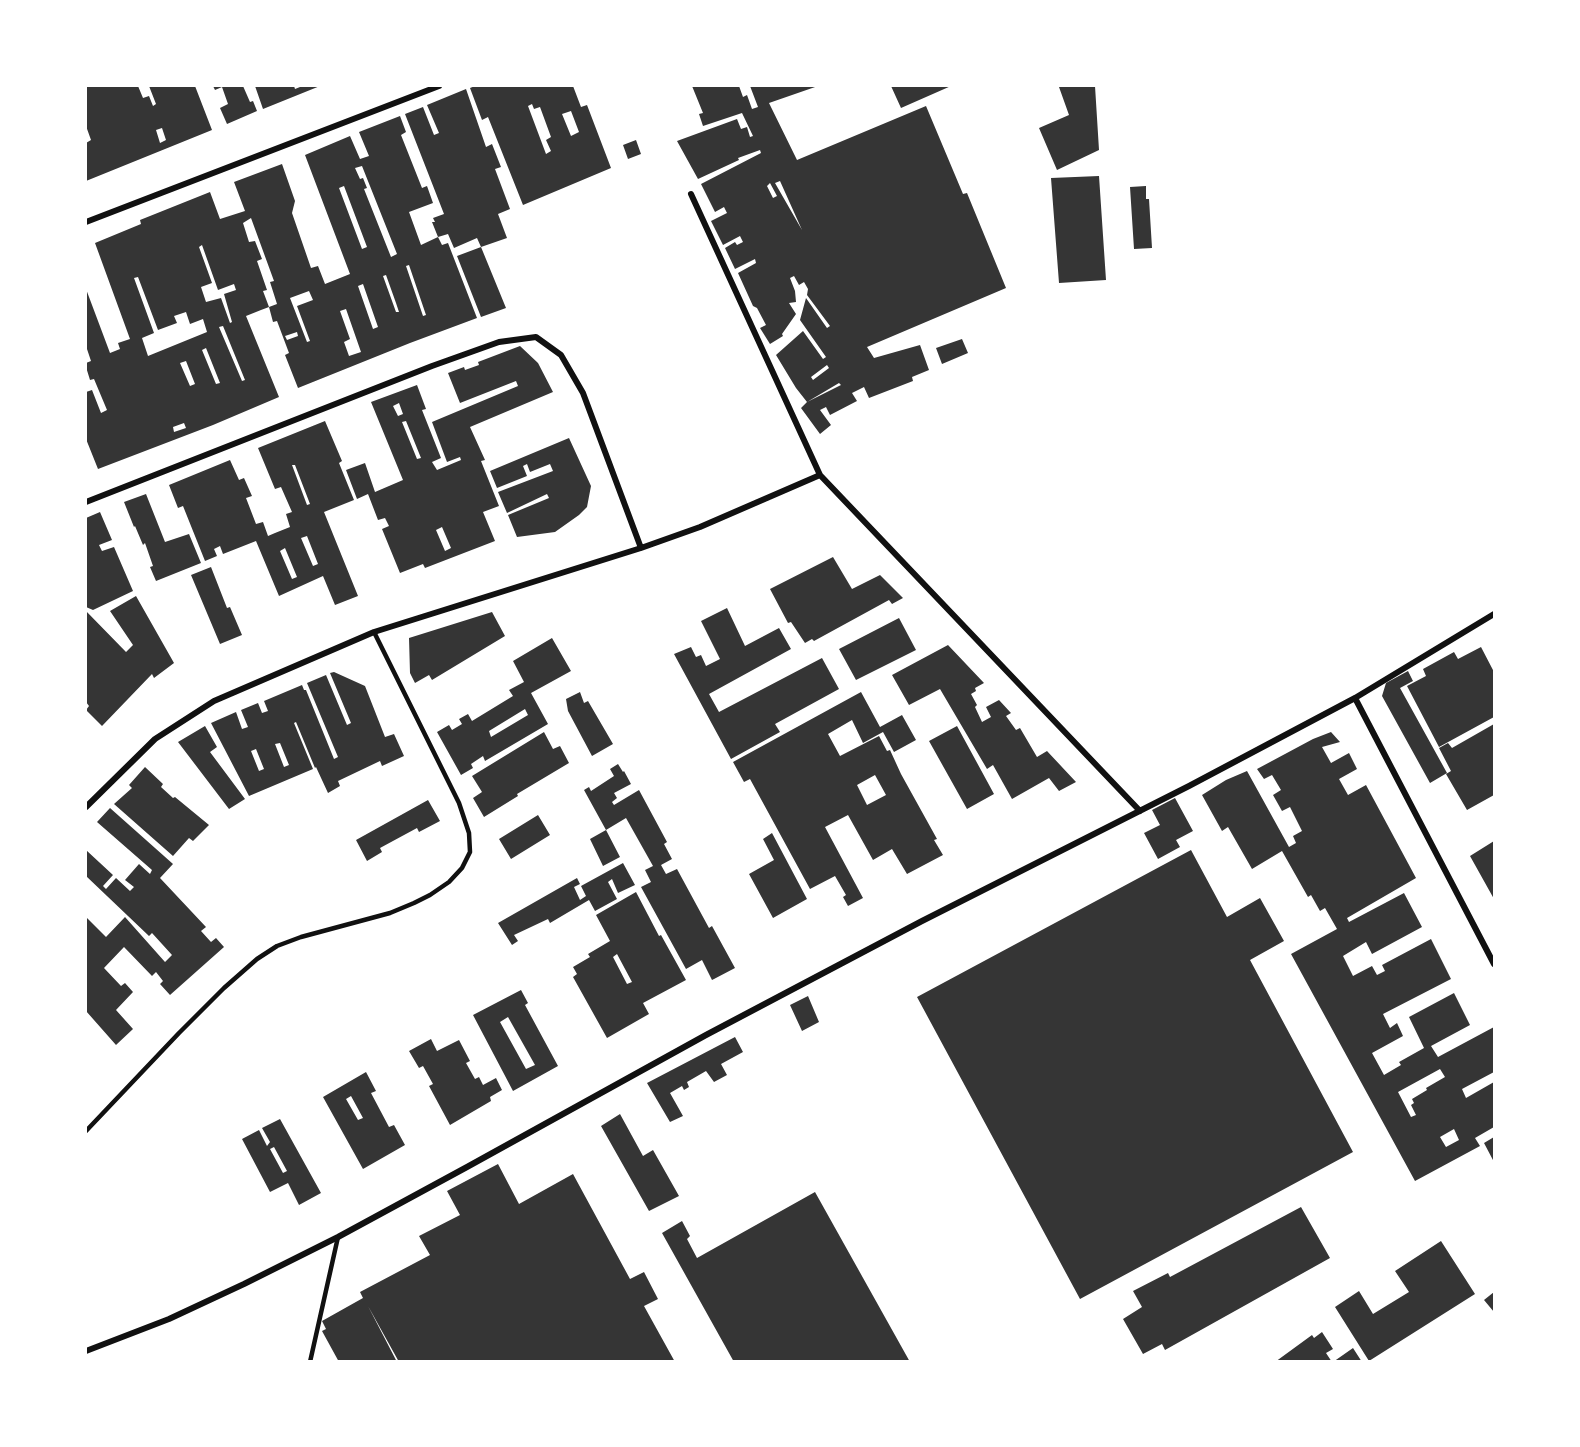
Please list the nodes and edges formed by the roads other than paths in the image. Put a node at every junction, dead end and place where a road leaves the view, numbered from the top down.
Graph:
1 (439, 86) edge
2 (691, 194) dead end
3 (86, 222) edge
4 (820, 475) junction
5 (86, 502) edge
6 (641, 548) junction
7 (1494, 614) edge
8 (374, 632) junction
9 (1355, 698) junction
10 (86, 807) edge
11 (1140, 811) junction
12 (1494, 964) edge
13 (86, 1131) edge
14 (338, 1237) junction
15 (86, 1352) edge
16 (310, 1362) edge

1 - 3 street
2 - 4 street
4 - 6 street
4 - 11 street
5 - 6 street
6 - 8 street
7 - 9 street
8 - 10 street
8 - 13 lane
9 - 11 street
9 - 12 street
11 - 14 street
14 - 15 street
14 - 16 lane

